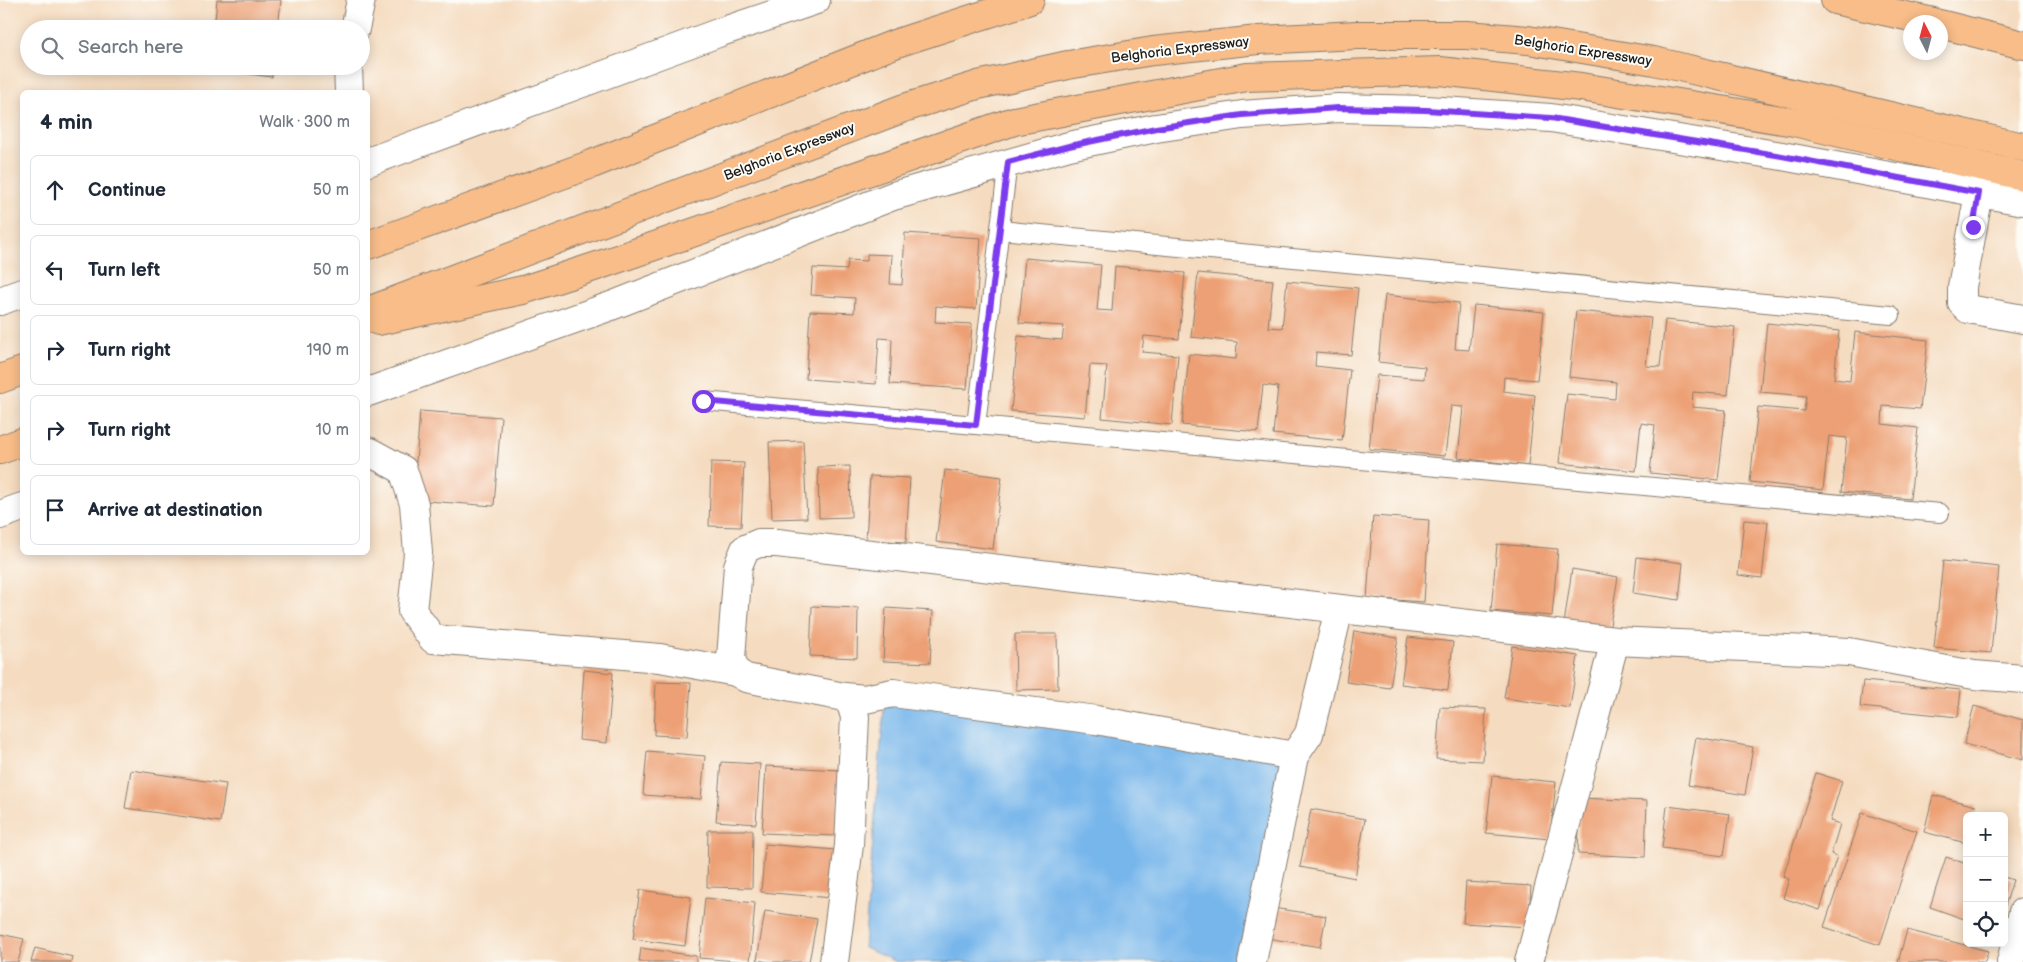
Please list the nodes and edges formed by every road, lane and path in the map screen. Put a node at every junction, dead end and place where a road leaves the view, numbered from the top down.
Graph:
1 (361, 0) edge
2 (816, 0) edge
3 (1030, 0) edge
4 (1835, 0) edge
5 (1903, 15) edge
6 (357, 20) edge
7 (1948, 26) edge
8 (2023, 45) edge
9 (348, 75) edge
10 (349, 90) edge
11 (2023, 147) edge
12 (370, 161) edge
13 (1008, 162) junction
14 (2023, 176) edge
15 (1979, 193) junction
16 (2023, 201) edge
17 (1000, 230) junction
18 (370, 244) edge
19 (20, 294) edge
20 (0, 301) edge
21 (370, 310) edge
22 (1891, 315) dead end
23 (2023, 319) edge
24 (370, 323) edge
25 (20, 371) edge
26 (0, 379) edge
27 (370, 391) edge
28 (703, 401) dead end
29 (976, 425) junction
30 (20, 443) edge
31 (0, 450) edge
32 (370, 453) edge
33 (20, 508) edge
34 (1940, 513) dead end
35 (0, 515) edge
36 (1339, 610) junction
37 (1616, 641) junction
38 (736, 672) junction
39 (2023, 679) edge
40 (844, 696) junction
41 (1294, 756) junction
42 (2023, 912) edge
43 (834, 962) edge
44 (1252, 962) edge
45 (1528, 962) edge
46 (2011, 962) edge

1 - 6 street
2 - 12 street
3 - 18 highway
4 - 5 highway
7 - 8 highway
9 - 10 street
11 - 21 highway, Belghoria Expressway
13 - 15 street
13 - 17 lane
13 - 27 street
14 - 24 highway
15 - 16 street
15 - 23 street
17 - 22 lane
17 - 29 lane
19 - 20 street
25 - 26 highway
28 - 29 lane
29 - 34 lane
30 - 31 highway
32 - 38 street
33 - 35 street
36 - 37 street
36 - 38 street
36 - 41 street
37 - 39 street
37 - 45 street
38 - 40 street
40 - 41 street
40 - 43 street
41 - 44 street
42 - 46 street

